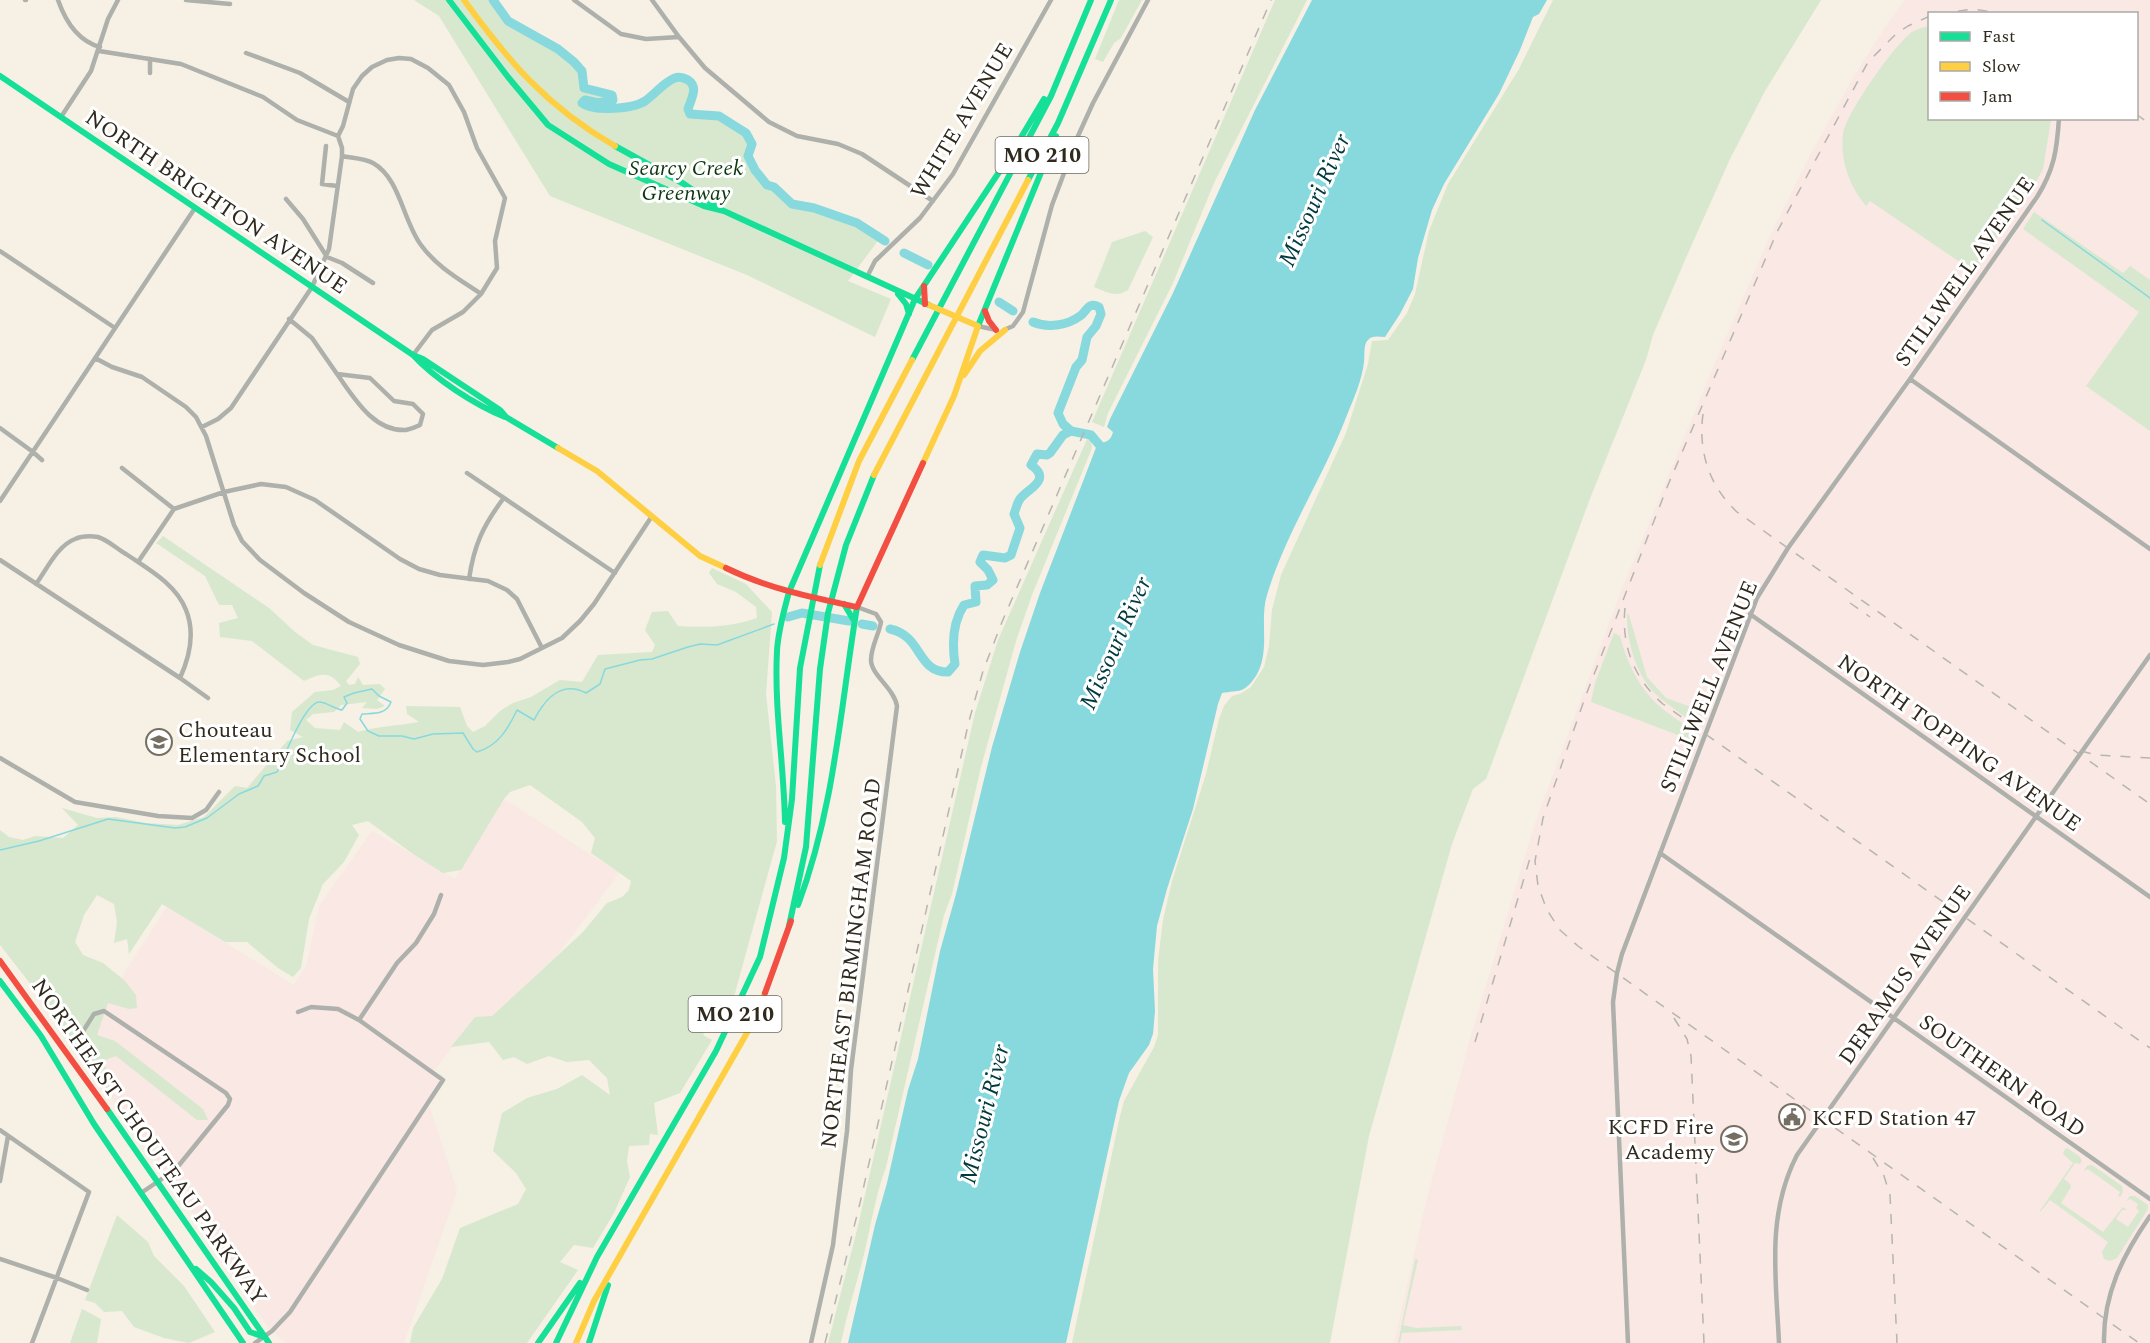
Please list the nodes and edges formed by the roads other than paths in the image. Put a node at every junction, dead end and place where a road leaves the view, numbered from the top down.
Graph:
1 (58, 0) edge
2 (118, 0) edge
3 (186, 0) edge
4 (449, 0) edge
5 (464, 0) edge
6 (574, 0) edge
7 (652, 0) edge
8 (1051, 0) edge
9 (1091, 0) edge
10 (1111, 0) edge
11 (1148, 0) edge
12 (230, 4) dead end
13 (678, 37) junction
14 (99, 49) junction
15 (246, 52) dead end
16 (1068, 56) junction
17 (150, 59) junction
18 (150, 73) dead end
19 (0, 76) edge
20 (349, 102) junction
21 (61, 117) junction
22 (2059, 120) edge
23 (1058, 123) junction
24 (338, 136) junction
25 (326, 146) dead end
26 (342, 156) junction
27 (337, 186) junction
28 (286, 199) dead end
29 (933, 201) junction
30 (195, 208) junction
31 (724, 211) junction
32 (0, 251) edge
33 (327, 257) junction
34 (867, 277) junction
35 (373, 284) dead end
36 (924, 284) junction
37 (312, 287) junction
38 (896, 291) junction
39 (482, 294) junction
40 (915, 299) junction
41 (925, 304) junction
42 (985, 311) junction
43 (909, 314) junction
44 (289, 319) junction
45 (978, 326) junction
46 (115, 328) junction
47 (996, 330) junction
48 (1005, 330) junction
49 (413, 355) junction
50 (94, 358) junction
51 (337, 374) junction
52 (1910, 379) junction
53 (959, 383) junction
54 (202, 427) junction
55 (0, 428) edge
56 (33, 452) junction
57 (42, 460) dead end
58 (122, 468) dead end
59 (466, 473) dead end
60 (224, 492) junction
61 (503, 498) junction
62 (0, 501) edge
63 (174, 509) junction
64 (653, 515) junction
65 (2150, 549) edge
66 (0, 560) edge
67 (138, 562) junction
68 (615, 573) junction
69 (469, 579) junction
70 (36, 584) junction
71 (789, 592) junction
72 (844, 604) junction
73 (857, 607) junction
74 (1750, 614) junction
75 (854, 624) junction
76 (542, 648) junction
77 (2150, 655) edge
78 (180, 678) junction
79 (208, 698) dead end
80 (0, 758) edge
81 (219, 792) dead end
82 (2036, 817) junction
83 (1660, 853) junction
84 (784, 858) junction
85 (441, 896) dead end
86 (2150, 897) edge
87 (789, 926) junction
88 (0, 961) edge
89 (0, 981) edge
90 (298, 1012) dead end
91 (1893, 1018) junction
92 (359, 1020) junction
93 (80, 1036) dead end
94 (0, 1130) edge
95 (8, 1136) junction
96 (0, 1181) edge
97 (158, 1182) junction
98 (141, 1193) junction
99 (2150, 1199) edge
100 (2150, 1216) edge
101 (597, 1257) junction
102 (0, 1259) edge
103 (187, 1261) junction
104 (616, 1264) junction
105 (57, 1278) junction
106 (87, 1290) dead end
107 (264, 1336) junction
108 (32, 1343) edge
109 (243, 1343) edge
110 (255, 1343) edge
111 (269, 1343) edge
112 (538, 1343) edge
113 (556, 1343) edge
114 (576, 1343) edge
115 (589, 1343) edge
116 (811, 1343) edge
117 (1628, 1343) edge
118 (1779, 1343) edge
119 (2104, 1343) edge

1 - 14 street
2 - 14 street
3 - 12 street
4 - 31 main road
5 - 31 main road
6 - 13 street
7 - 13 street
8 - 29 street, WHITE AVENUE
9 - 16 main road, MO 210
10 - 23 main road, MO 210
11 - 48 street
13 - 29 street
14 - 17 street
14 - 21 street
15 - 20 street
16 - 36 main road
16 - 84 main road, MO 210
17 - 18 street
17 - 24 street
19 - 21 main road, NORTH BRIGHTON AVENUE
20 - 24 street
20 - 39 street
21 - 30 main road, NORTH BRIGHTON AVENUE
22 - 52 street, STILLWELL AVENUE
23 - 42 main road
23 - 87 main road, MO 210
24 - 26 street
25 - 27 street
26 - 27 street
26 - 39 street
27 - 33 street
28 - 33 street
29 - 34 street, WHITE AVENUE
30 - 37 main road, NORTH BRIGHTON AVENUE
30 - 46 street
31 - 34 main road
32 - 46 street
33 - 35 street
33 - 37 street
34 - 38 main road
36 - 40 main road
36 - 41 main road
37 - 44 street
37 - 49 main road, NORTH BRIGHTON AVENUE
38 - 40 main road
38 - 43 main road
39 - 49 street
40 - 41 main road
40 - 43 main road
41 - 45 main road
42 - 45 main road
42 - 47 main road
43 - 71 main road
44 - 51 street
44 - 54 street
45 - 47 street
45 - 53 main road
46 - 50 street
47 - 48 street
48 - 53 main road
49 - 64 main road, NORTH BRIGHTON AVENUE
50 - 54 street
50 - 56 street
51 - 51 street
52 - 65 street
52 - 74 street, STILLWELL AVENUE
53 - 73 main road
54 - 60 street
55 - 56 street
56 - 57 street
56 - 62 street
58 - 63 street
59 - 61 street
60 - 63 street
60 - 69 street
60 - 76 street
61 - 68 street
61 - 69 street
63 - 67 street
64 - 68 street
64 - 71 main road, NORTH BRIGHTON AVENUE
66 - 70 street
67 - 70 street
67 - 78 street
68 - 76 street
69 - 76 street
70 - 78 street
71 - 72 main road, NORTH BRIGHTON AVENUE
71 - 84 main road
72 - 73 main road, NORTH BRIGHTON AVENUE
72 - 75 main road
73 - 75 main road
73 - 116 street, NORTHEAST BIRMINGHAM ROAD
74 - 82 street, NORTH TOPPING AVENUE
74 - 83 street, STILLWELL AVENUE
75 - 87 main road
77 - 82 street, DERAMUS AVENUE
78 - 79 street
80 - 81 street
82 - 86 street, NORTH TOPPING AVENUE
82 - 91 street, DERAMUS AVENUE
83 - 91 street, SOUTHERN ROAD
83 - 117 street, STILLWELL AVENUE
84 - 101 main road, MO 210
85 - 92 street
87 - 104 main road, MO 210
88 - 97 main road, NORTHEAST CHOUTEAU PARKWAY
89 - 98 main road, NORTHEAST CHOUTEAU PARKWAY
90 - 92 street
91 - 99 street, SOUTHERN ROAD
91 - 118 street, DERAMUS AVENUE
92 - 107 street
93 - 97 street
94 - 95 street
95 - 96 street
95 - 105 street
97 - 98 street
97 - 107 main road, NORTHEAST CHOUTEAU PARKWAY
98 - 103 main road, NORTHEAST CHOUTEAU PARKWAY
100 - 119 street
101 - 112 main road
101 - 113 main road, MO 210
102 - 105 street
103 - 107 main road
103 - 109 main road, NORTHEAST CHOUTEAU PARKWAY
104 - 114 main road, MO 210
104 - 115 main road
105 - 106 street
105 - 108 street
107 - 110 street
107 - 111 main road, NORTHEAST CHOUTEAU PARKWAY

